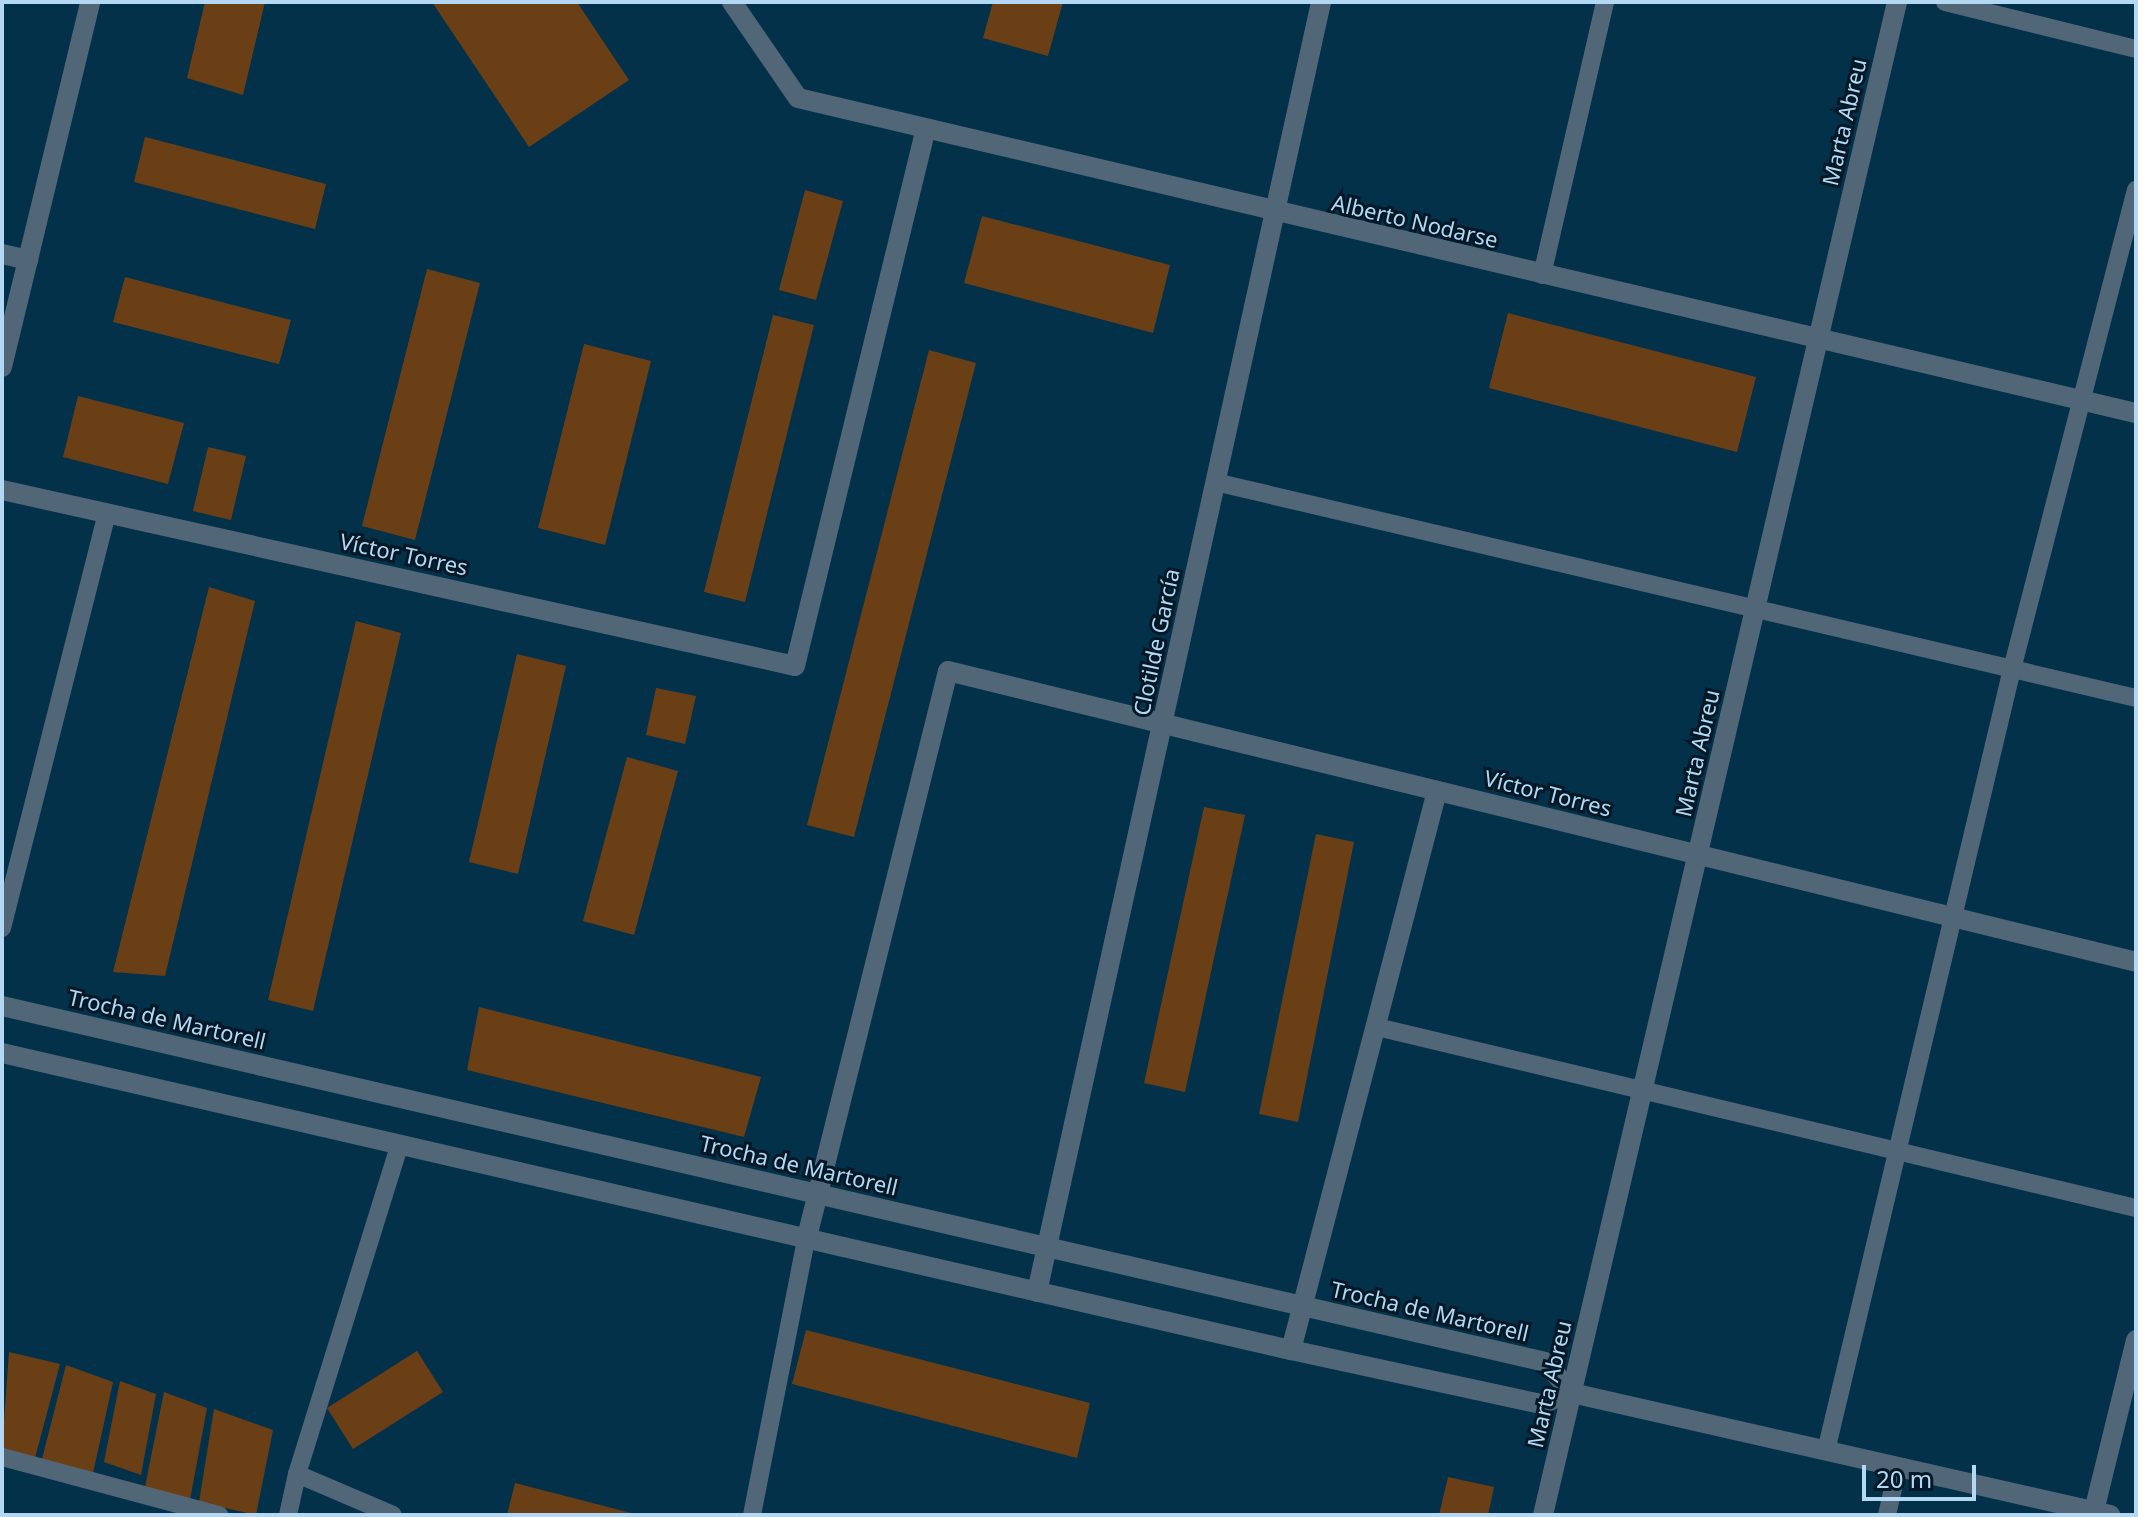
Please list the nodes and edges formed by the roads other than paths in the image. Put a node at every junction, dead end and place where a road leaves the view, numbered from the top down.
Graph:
1 (90, 2) edge
2 (732, 2) edge
3 (1321, 2) edge
4 (1605, 2) edge
5 (1897, 2) edge
6 (1945, 2) edge
7 (2136, 49) edge
8 (925, 132) junction
9 (2136, 190) edge
10 (1275, 213) junction
11 (2, 254) edge
12 (28, 260) junction
13 (1542, 275) junction
14 (1818, 339) junction
15 (2, 367) edge
16 (2081, 400) junction
17 (2136, 413) edge
18 (1215, 482) junction
19 (2, 490) edge
20 (107, 513) junction
21 (1756, 606) junction
22 (2012, 669) junction
23 (2136, 698) edge
24 (1162, 723) junction
25 (1437, 791) junction
26 (1697, 855) junction
27 (1951, 916) junction
28 (2, 928) edge
29 (2136, 962) edge
30 (2, 1006) edge
31 (1377, 1027) junction
32 (2, 1053) edge
33 (1642, 1092) junction
34 (399, 1146) junction
35 (1900, 1151) junction
36 (822, 1195) junction
37 (2136, 1208) edge
38 (806, 1241) junction
39 (1047, 1247) junction
40 (1037, 1292) junction
41 (1303, 1306) junction
42 (2136, 1340) edge
43 (1291, 1350) junction
44 (1572, 1393) junction
45 (1826, 1451) junction
46 (2, 1457) edge
47 (1898, 1467) junction
48 (297, 1474) junction
49 (2099, 1514) edge
50 (219, 1515) edge
51 (288, 1515) edge
52 (393, 1515) edge
53 (752, 1515) edge
54 (1543, 1515) edge
55 (1887, 1515) edge

1 - 12 street
2 - 8 street, Alberto Nodarse
3 - 10 street, Clotilde García
4 - 13 lane
5 - 14 street, Marta Abreu
6 - 7 lane
8 - 10 street, Alberto Nodarse
8 - 20 street, Víctor Torres
9 - 16 lane
10 - 13 street, Alberto Nodarse
10 - 18 street, Clotilde García
11 - 12 street
12 - 15 street
13 - 14 street, Alberto Nodarse
14 - 16 street, Alberto Nodarse
14 - 21 street, Marta Abreu
16 - 17 street, Alberto Nodarse
16 - 22 lane
18 - 21 lane
18 - 24 street, Clotilde García
19 - 20 street, Víctor Torres
20 - 28 lane
21 - 22 lane
21 - 26 street, Marta Abreu
22 - 23 lane
22 - 27 lane
24 - 25 street, Víctor Torres
24 - 36 street, Víctor Torres
24 - 39 street, Clotilde García
25 - 26 street, Víctor Torres
25 - 31 street
26 - 27 street, Víctor Torres
26 - 33 street, Marta Abreu
27 - 29 street, Víctor Torres
27 - 35 lane
30 - 36 street, Trocha de Martorell
31 - 33 lane
31 - 41 street
32 - 34 street
33 - 35 lane
33 - 44 street, Marta Abreu
34 - 38 street
34 - 48 lane
35 - 37 lane
35 - 45 lane
36 - 38 street
36 - 39 street, Trocha de Martorell
38 - 40 street
38 - 53 lane
39 - 40 street, Clotilde García
39 - 41 street, Trocha de Martorell
40 - 43 street
41 - 43 street
41 - 44 street, Trocha de Martorell
42 - 49 street
43 - 44 street
44 - 45 street
44 - 54 street, Marta Abreu
45 - 47 street
46 - 50 lane
47 - 49 street
47 - 55 lane
48 - 51 lane
48 - 52 lane

